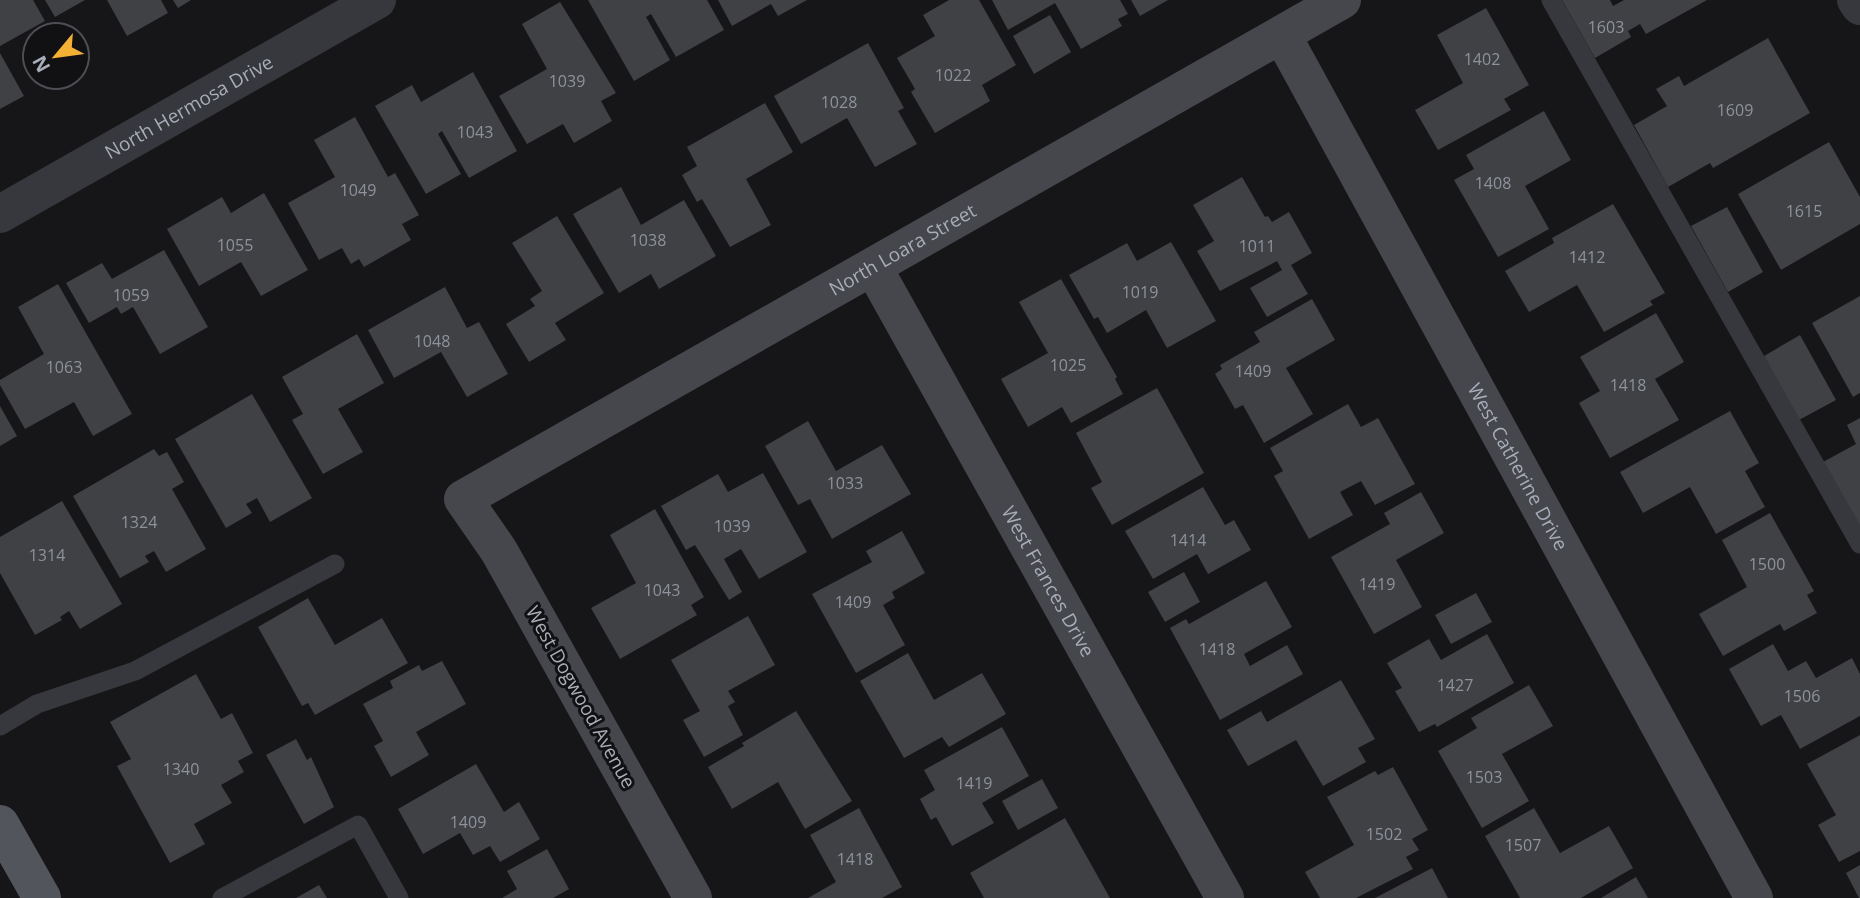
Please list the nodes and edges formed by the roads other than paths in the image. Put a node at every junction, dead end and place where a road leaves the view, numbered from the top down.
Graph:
1 (377, 0) edge
2 (1342, 0) edge
3 (1551, 0) edge
4 (1856, 0) edge
5 (1860, 6) edge
6 (1282, 34) junction
7 (0, 214) edge
8 (873, 267) junction
9 (463, 499) joint
10 (1860, 544) edge
11 (335, 564) dead end
12 (0, 726) edge
13 (0, 824) edge
14 (41, 898) edge
15 (222, 898) edge
16 (399, 898) edge
17 (693, 898) edge
18 (1225, 898) edge
19 (1754, 898) edge

1 - 7 street, North Hermosa Drive
2 - 6 street, North Loara Street
3 - 10 lane
4 - 5 street
6 - 8 street, North Loara Street
6 - 19 street, West Catherine Drive
8 - 9 street, North Loara Street
8 - 18 street, West Frances Drive
9 - 17 street, West Dogwood Avenue
11 - 12 lane
13 - 14 main road
15 - 16 lane

